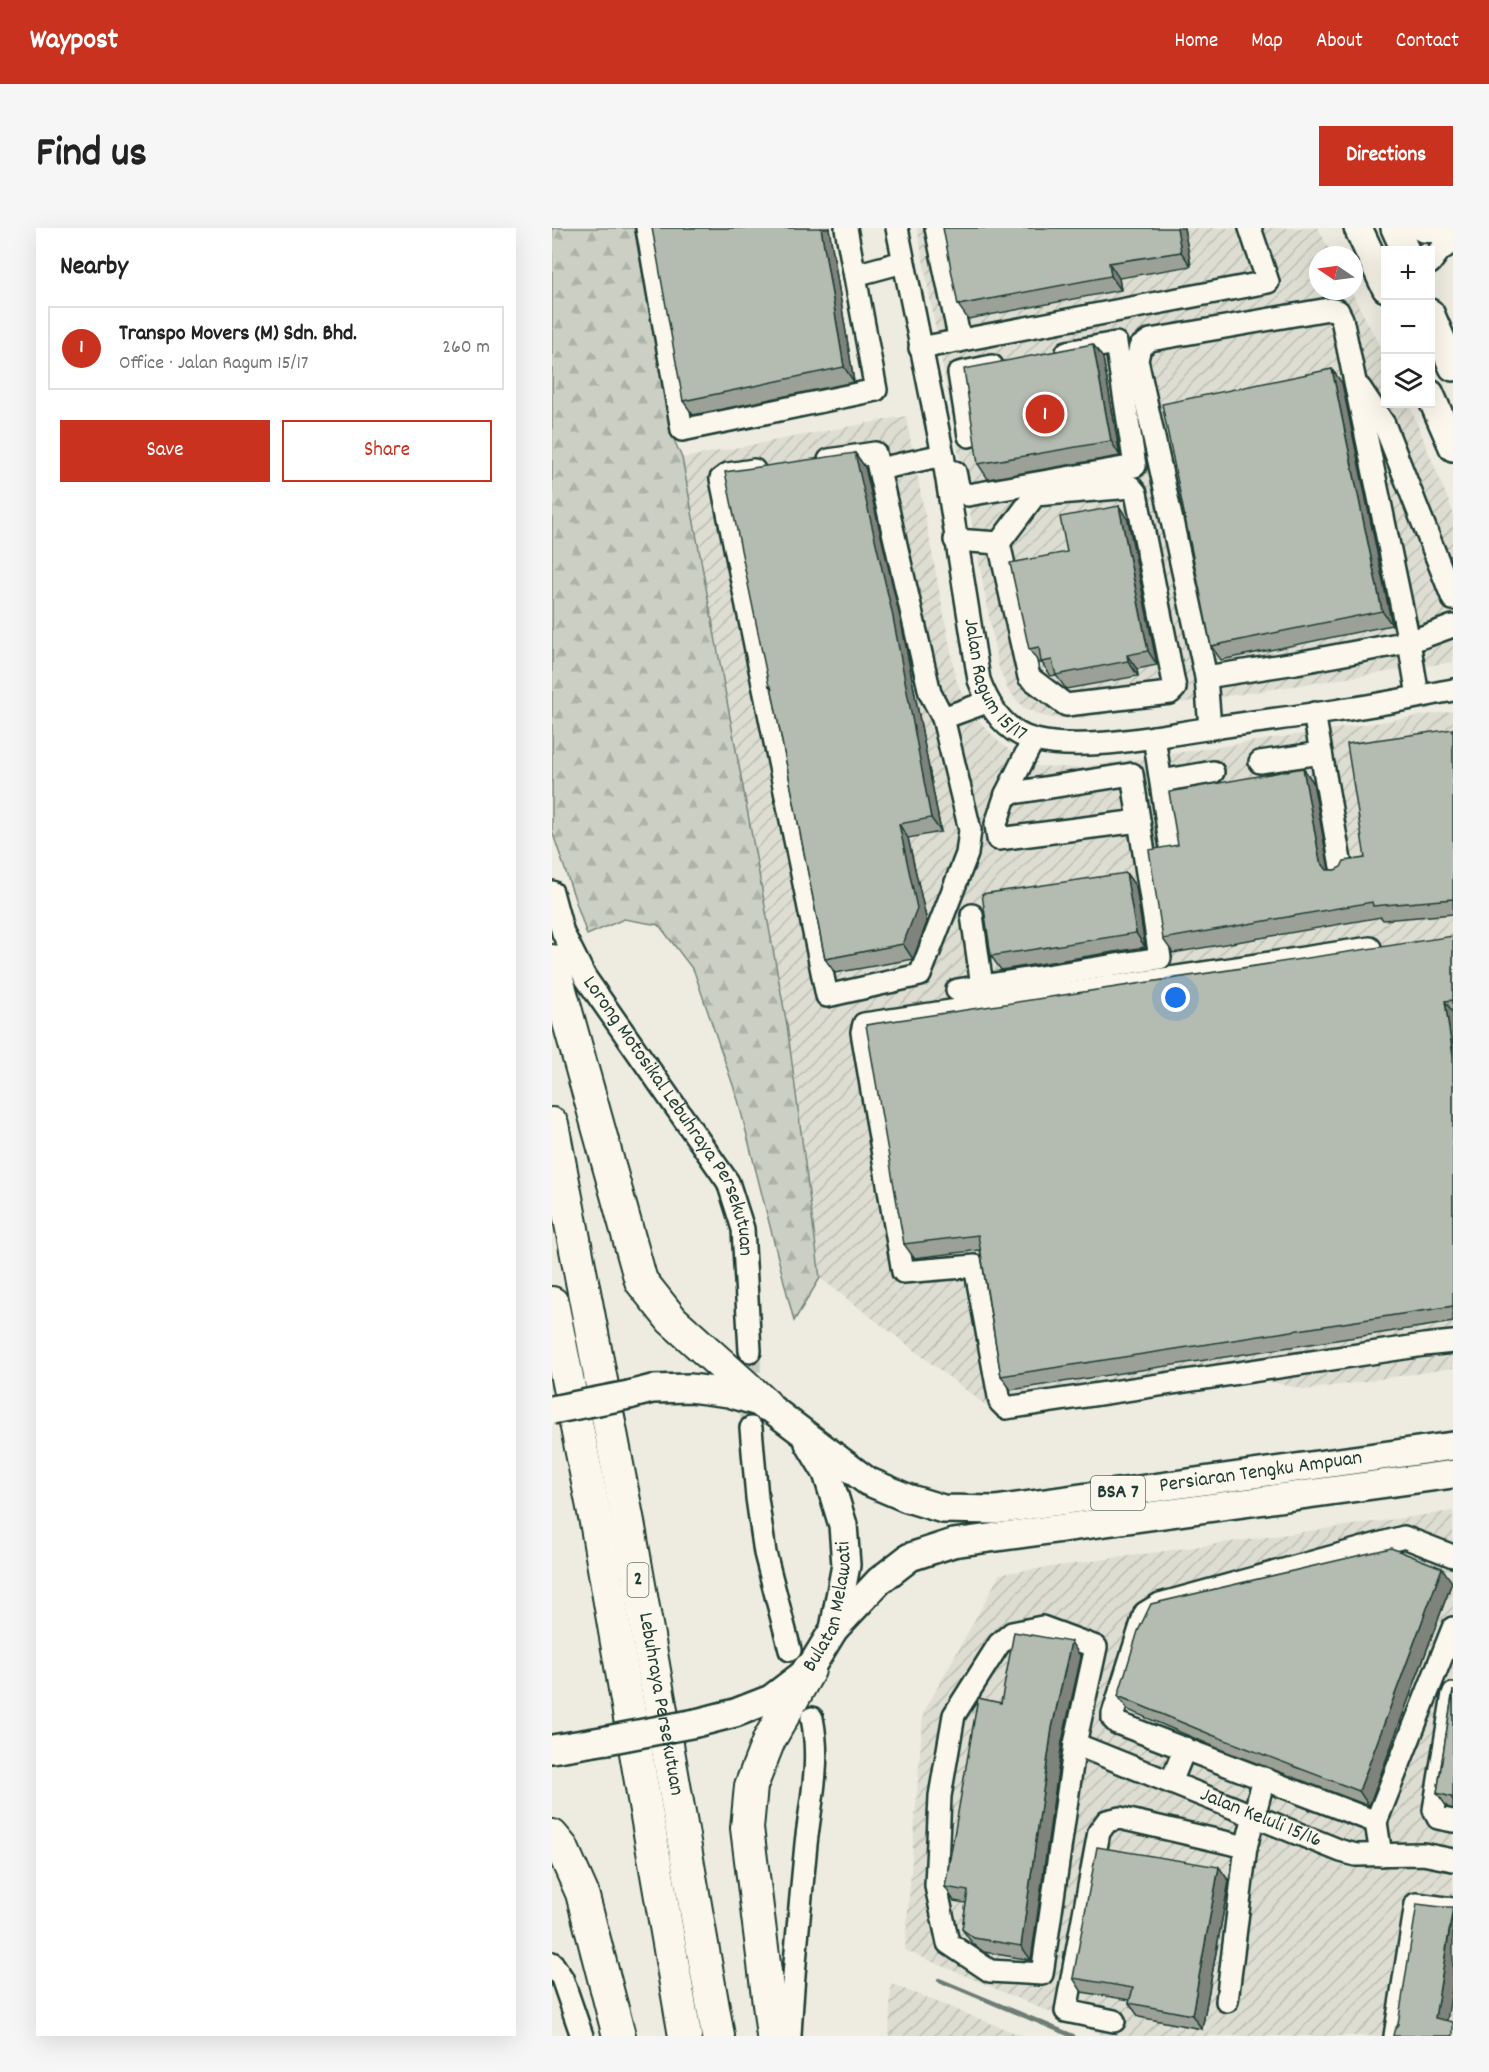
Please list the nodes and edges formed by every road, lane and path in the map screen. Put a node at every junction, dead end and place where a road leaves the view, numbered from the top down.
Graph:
1 (647, 228) edge
2 (846, 228) edge
3 (897, 228) edge
4 (936, 228) edge
5 (1250, 228) edge
6 (1358, 228) edge
7 (1395, 228) edge
8 (1417, 228) edge
9 (1453, 233) edge
10 (1453, 242) edge
11 (1403, 246) edge
12 (1435, 257) edge
13 (903, 262) junction
14 (855, 275) junction
15 (1381, 277) edge
16 (1435, 323) edge
17 (960, 341) junction
18 (920, 348) junction
19 (1048, 356) edge
20 (1015, 362) edge
21 (1453, 368) edge
22 (1356, 383) junction
23 (1435, 404) edge
24 (969, 436) dead end
25 (1453, 447) edge
26 (943, 455) junction
27 (807, 463) edge
28 (773, 468) edge
29 (879, 469) junction
30 (946, 477) junction
31 (955, 540) junction
32 (999, 543) junction
33 (1453, 598) edge
34 (1453, 626) edge
35 (1409, 642) junction
36 (1206, 677) junction
37 (1453, 690) edge
38 (1418, 696) junction
39 (987, 702) junction
40 (1314, 713) junction
41 (943, 718) junction
42 (1210, 728) junction
43 (1154, 737) junction
44 (1034, 740) junction
45 (1320, 753) junction
46 (1260, 762) dead end
47 (1213, 772) dead end
48 (1161, 781) junction
49 (1006, 794) junction
50 (1139, 821) junction
51 (970, 830) junction
52 (998, 839) junction
53 (1172, 849) edge
54 (1342, 872) edge
55 (554, 898) edge
56 (972, 915) dead end
57 (1394, 945) edge
58 (552, 959) edge
59 (982, 986) junction
60 (957, 990) dead end
61 (552, 1124) edge
62 (552, 1303) edge
63 (1453, 1342) edge
64 (750, 1351) tunnel mouth
65 (552, 1410) edge
66 (758, 1416) junction
67 (802, 1432) junction
68 (1453, 1446) edge
69 (1453, 1473) edge
70 (1453, 1556) edge
71 (1453, 1628) edge
72 (834, 1629) junction
73 (800, 1660) junction
74 (1453, 1694) edge
75 (812, 1718) dead end
76 (1075, 1744) junction
77 (1185, 1748) junction
78 (552, 1749) edge
79 (1264, 1778) junction
80 (1171, 1782) junction
81 (1253, 1815) junction
82 (1453, 1821) edge
83 (1376, 1822) junction
84 (552, 1836) edge
85 (1246, 1847) junction
86 (1381, 1855) junction
87 (1453, 1860) edge
88 (1453, 1909) edge
89 (552, 1963) edge
90 (793, 1971) junction
91 (1227, 2001) dead end
92 (1114, 2021) dead end
93 (778, 2029) edge
94 (582, 2036) edge
95 (619, 2036) edge
96 (685, 2036) edge
97 (718, 2036) edge
98 (1395, 2036) edge

1 - 14 street
2 - 14 street
3 - 13 street, Jalan Ragum 15/17
4 - 17 street
5 - 17 street
6 - 15 main road
7 - 11 main road
8 - 9 street
10 - 12 street
13 - 14 street
13 - 18 street, Jalan Ragum 15/17
16 - 21 main road
17 - 18 street
18 - 26 street, Jalan Ragum 15/17
19 - 30 street
20 - 24 street
22 - 33 street
22 - 35 street
22 - 36 street
23 - 25 main road
26 - 29 street
26 - 30 street, Jalan Ragum 15/17
27 - 29 street
28 - 51 street
29 - 41 street
30 - 31 street, Jalan Ragum 15/17
31 - 32 street
31 - 39 street, Jalan Ragum 15/17
32 - 32 street
34 - 35 street
35 - 36 street
35 - 38 street
36 - 42 street
37 - 38 street, Jalan Ragum 15/17
38 - 40 street, Jalan Ragum 15/17
39 - 41 street
39 - 44 street, Jalan Ragum 15/17
40 - 42 street, Jalan Ragum 15/17
40 - 45 street
41 - 51 street
42 - 43 street, Jalan Ragum 15/17
43 - 44 street, Jalan Ragum 15/17
43 - 48 street
44 - 49 street
45 - 46 street
45 - 54 street
47 - 48 street
48 - 53 street
49 - 50 street
49 - 52 street
50 - 52 street
50 - 59 street
51 - 52 street
55 - 58 street
55 - 64 street, Lorong Motosikal Lebuhraya Persekutuan
56 - 59 street
57 - 63 street
58 - 66 highway
59 - 60 street
61 - 97 highway, Lebuhraya Persekutuan / 2
62 - 96 highway, Lebuhraya Persekutuan / 2
65 - 66 main road, Bulatan Melawati, bridge
66 - 67 main road, Bulatan Melawati
66 - 73 street
67 - 68 main road, Persiaran Tengku Ampuan / BSA 7
67 - 72 main road, Bulatan Melawati
69 - 72 main road, Persiaran Tengku Ampuan / BSA 7
70 - 77 street
71 - 83 street
72 - 73 main road, Bulatan Melawati
73 - 78 main road, Bulatan Melawati, bridge
73 - 93 highway
74 - 82 street
75 - 90 street
76 - 76 street
76 - 80 street, Jalan Keluli 15/16
77 - 79 street
77 - 80 street
79 - 81 street
79 - 83 street
80 - 81 street, Jalan Keluli 15/16
81 - 85 street
81 - 86 street, Jalan Keluli 15/16
83 - 86 street
84 - 95 highway
85 - 91 street
85 - 92 street
86 - 87 street, Jalan Keluli 15/16
88 - 98 street
89 - 94 street
90 - 93 street
90 - 93 street

